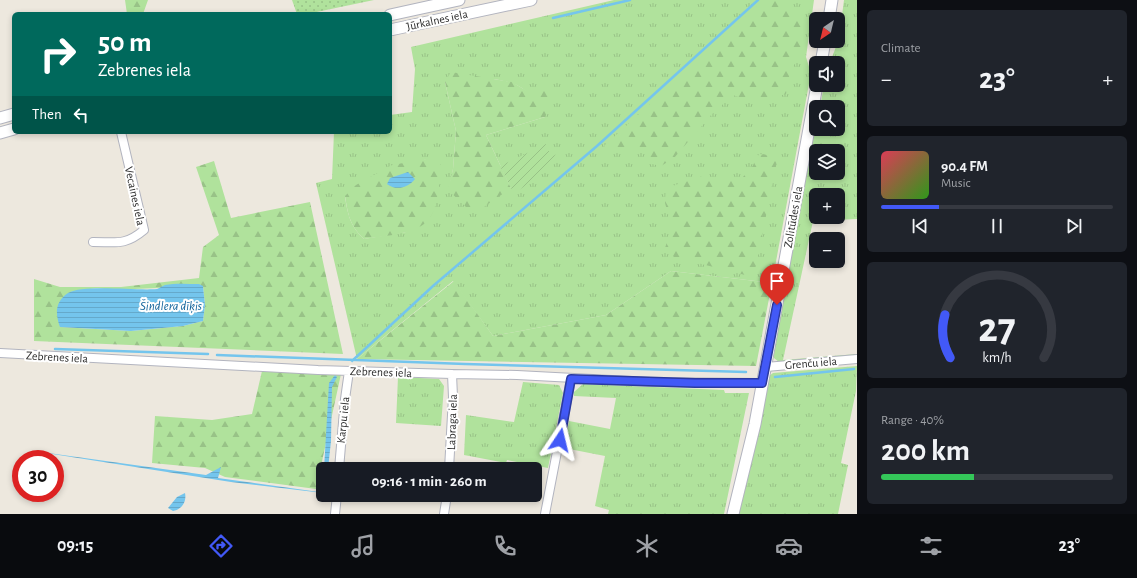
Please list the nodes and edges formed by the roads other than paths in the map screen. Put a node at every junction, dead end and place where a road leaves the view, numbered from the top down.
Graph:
1 (459, 0) edge
2 (531, 0) edge
3 (832, 0) edge
4 (830, 12) edge
5 (392, 16) edge
6 (392, 30) edge
7 (816, 92) edge
8 (12, 115) edge
9 (0, 118) edge
10 (12, 130) edge
11 (0, 133) edge
12 (121, 134) edge
13 (93, 242) dead end
14 (0, 353) edge
15 (857, 359) edge
16 (766, 367) junction
17 (349, 371) junction
18 (452, 374) junction
19 (571, 379) junction
20 (762, 383) junction
21 (340, 462) edge
22 (450, 462) edge
23 (336, 502) edge
24 (446, 502) edge
25 (335, 514) edge
26 (444, 514) edge
27 (545, 514) edge
28 (733, 514) edge

1 - 5 street, Jūrkalnes iela
2 - 6 street, Jūrkalnes iela
3 - 4 street
7 - 16 street, Zolitūdes iela
8 - 9 street
10 - 11 street
12 - 13 street, Vecaines iela
14 - 17 street, Zebrenes iela
15 - 16 street, Grenču iela
16 - 20 street, Zolitūdes iela
17 - 18 street, Zebrenes iela
17 - 21 street, Karpu iela
18 - 19 street, Zebrenes iela
18 - 22 street, Labraga iela
19 - 20 street, Zebrenes iela
19 - 27 street
20 - 28 street, Zolitūdes iela
23 - 25 street
24 - 26 street

